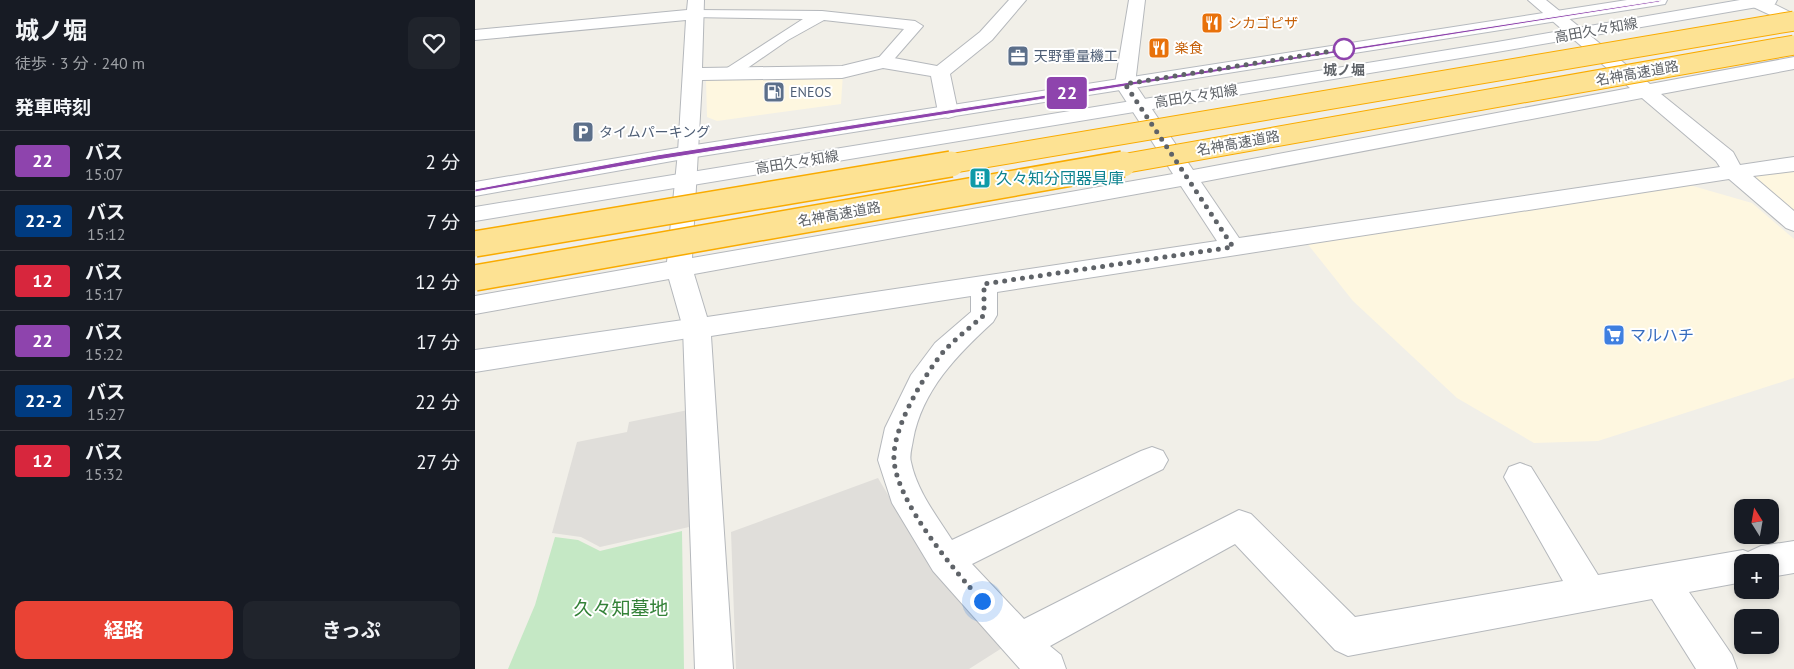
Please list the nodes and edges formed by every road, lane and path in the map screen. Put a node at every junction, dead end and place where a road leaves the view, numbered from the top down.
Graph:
1 (841, 0) edge
2 (1018, 0) edge
3 (1137, 0) edge
4 (1536, 0) edge
5 (1659, 0) edge
6 (1763, 1) edge
7 (695, 7) edge
8 (822, 15) junction
9 (1556, 16) junction
10 (1794, 21) edge
11 (1577, 33) junction
12 (475, 35) edge
13 (1794, 45) edge
14 (883, 62) junction
15 (1794, 63) edge
16 (941, 72) junction
17 (730, 73) junction
18 (693, 74) junction
19 (1125, 84) junction
20 (1646, 92) junction
21 (1140, 106) junction
22 (948, 112) junction
23 (689, 152) junction
24 (1794, 164) edge
25 (1733, 172) junction
26 (1186, 178) junction
27 (687, 180) junction
28 (529, 181) junction
29 (475, 184) edge
30 (475, 189) edge
31 (475, 214) edge
32 (1794, 223) edge
33 (475, 244) edge
34 (1233, 247) junction
35 (679, 268) junction
36 (475, 278) edge
37 (984, 284) junction
38 (475, 305) edge
39 (697, 328) junction
40 (475, 361) edge
41 (1151, 460) dead end
42 (1520, 477) dead end
43 (1794, 557) edge
44 (1779, 559) edge
45 (945, 560) junction
46 (1734, 568) edge
47 (1660, 581) junction
48 (1589, 593) junction
49 (1019, 642) junction
50 (714, 669) edge
51 (1047, 669) edge
52 (1718, 669) edge

1 - 8 lane
2 - 16 street
3 - 19 street
4 - 9 street
5 - 9 street, 高田久々知線
6 - 10 street
6 - 11 street, 高田久々知線
7 - 8 lane
7 - 12 street
7 - 18 street
8 - 14 lane
8 - 17 lane
9 - 11 street
9 - 19 street, 高田久々知線
10 - 33 highway, 名神高速道路, bridge
11 - 20 street
11 - 21 street, 高田久々知線
13 - 36 highway, 名神高速道路, bridge
14 - 16 street
14 - 17 street
15 - 20 street
16 - 22 street
17 - 18 street
18 - 23 street
19 - 21 street
19 - 22 street, 高田久々知線
20 - 25 street
20 - 26 street
21 - 26 street
21 - 27 street, 高田久々知線
22 - 23 street, 高田久々知線
23 - 27 street
23 - 28 street, 高田久々知線
24 - 25 street
25 - 32 street
25 - 34 street
26 - 34 street
26 - 35 street
27 - 31 street, 高田久々知線
27 - 35 street
28 - 29 street
28 - 30 street, 高田久々知線
34 - 37 street
35 - 38 street
35 - 39 street
37 - 39 street
37 - 45 street
39 - 40 street
39 - 50 street
41 - 45 street
42 - 48 street
43 - 44 street
45 - 49 street
46 - 47 street
47 - 48 street
47 - 52 street
48 - 49 street
49 - 51 street

